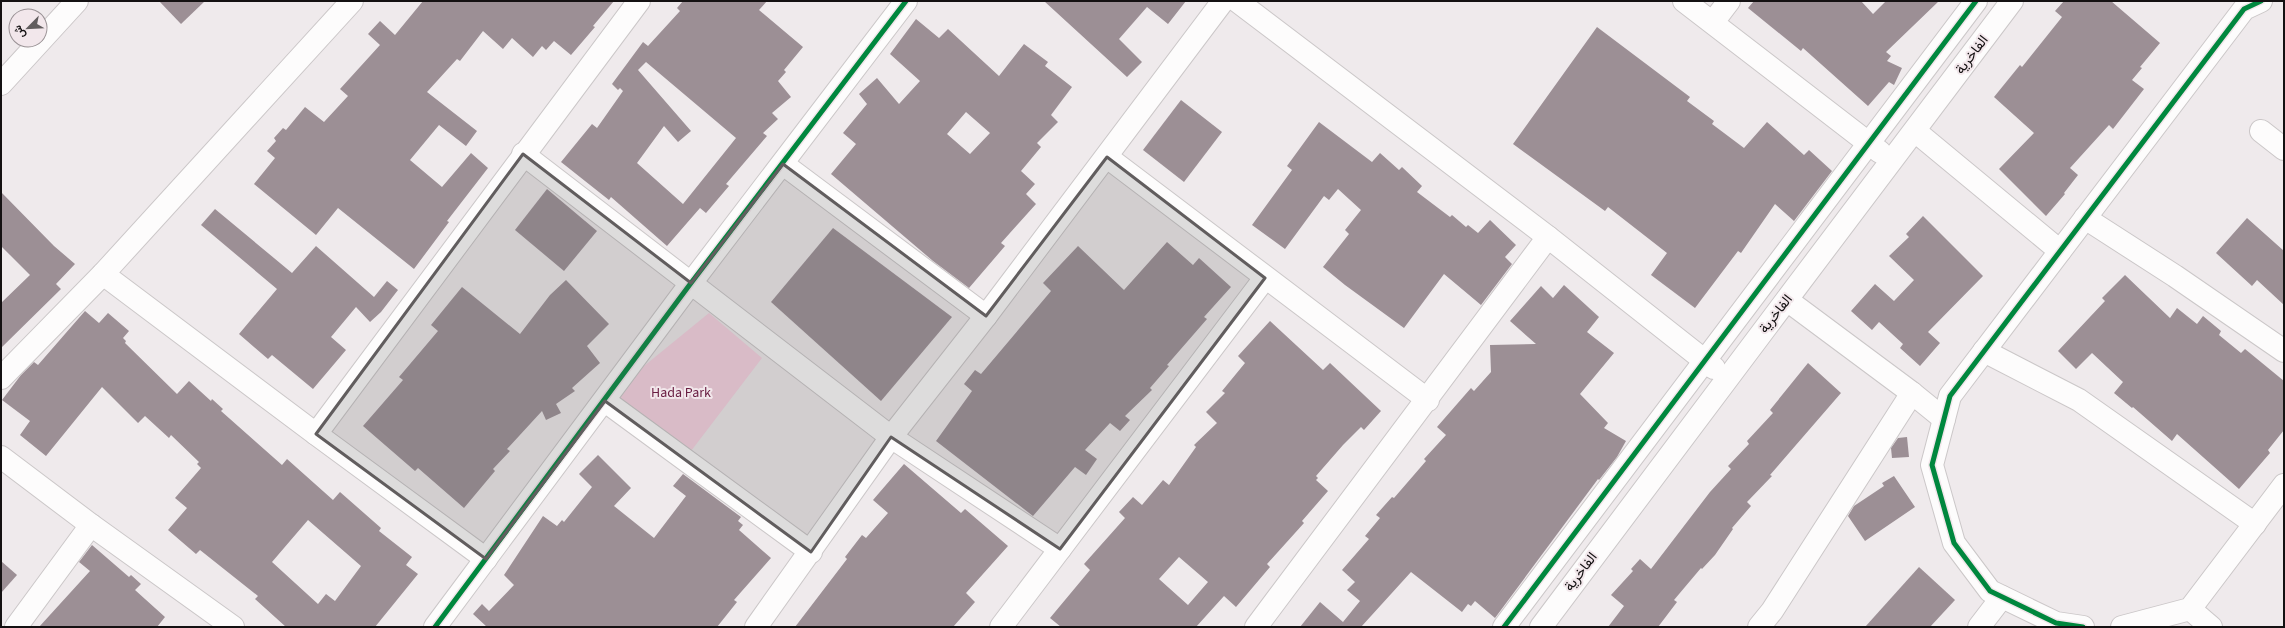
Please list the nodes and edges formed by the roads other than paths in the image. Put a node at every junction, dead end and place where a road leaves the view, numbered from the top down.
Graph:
1 (77, 1) edge
2 (352, 1) edge
3 (639, 1) edge
4 (906, 1) edge
5 (1223, 1) edge
6 (1237, 1) edge
7 (1684, 1) edge
8 (1729, 1) edge
9 (1976, 1) edge
10 (2012, 1) edge
11 (2261, 1) edge
12 (1713, 22) junction
13 (1, 84) edge
14 (1915, 131) junction
15 (2261, 131) dead end
16 (1868, 145) junction
17 (2284, 149) edge
18 (523, 154) junction
19 (1106, 157) junction
20 (1893, 160) junction
21 (783, 164) junction
22 (2085, 218) junction
23 (1548, 237) junction
24 (2060, 251) junction
25 (103, 274) junction
26 (1265, 278) junction
27 (691, 284) junction
28 (1787, 300) junction
29 (986, 316) junction
30 (1984, 351) junction
31 (2284, 351) edge
32 (1702, 361) junction
33 (1727, 376) junction
34 (1, 378) edge
35 (1912, 393) junction
36 (1428, 400) junction
37 (605, 401) junction
38 (1944, 419) junction
39 (316, 434) junction
40 (891, 437) junction
41 (1, 457) edge
42 (2284, 485) edge
43 (2255, 524) junction
44 (91, 525) junction
45 (1060, 549) junction
46 (811, 552) junction
47 (486, 559) junction
48 (2002, 596) junction
49 (2190, 609) junction
50 (16, 627) edge
51 (232, 627) edge
52 (435, 627) edge
53 (756, 627) edge
54 (1001, 627) edge
55 (1256, 627) edge
56 (1504, 627) edge
57 (1541, 627) edge
58 (1759, 627) edge
59 (1979, 627) edge
60 (2083, 627) edge
61 (2122, 627) edge
62 (2211, 627) edge

1 - 13 street
2 - 25 street
3 - 18 street
4 - 21 street
5 - 19 street
6 - 23 street
7 - 12 street
8 - 12 street
9 - 16 street
10 - 14 street, الفاخرية
11 - 22 street
12 - 16 street
14 - 20 street, الفاخرية
14 - 24 street
15 - 17 street
16 - 20 street
16 - 32 street
18 - 27 street
18 - 39 street
19 - 26 street
19 - 29 street
20 - 28 street, الفاخرية
21 - 27 street
21 - 29 street
22 - 24 street
22 - 31 street
23 - 32 street
23 - 36 street
24 - 30 street
25 - 34 street
25 - 39 street
26 - 36 street
26 - 45 street
27 - 37 street
27 - 40 street
28 - 33 street, الفاخرية
28 - 35 street
29 - 40 street
30 - 38 street
30 - 43 street
32 - 33 street
32 - 56 street
33 - 57 street, الفاخرية
35 - 38 street
35 - 58 street
36 - 55 street
37 - 46 street
37 - 47 street
38 - 48 street
39 - 47 street
40 - 45 street
40 - 46 street
41 - 44 street
42 - 43 street
43 - 49 street
44 - 50 street
44 - 51 street
45 - 54 street
46 - 53 street
47 - 52 street
48 - 59 street
48 - 60 street
49 - 61 street
49 - 62 street

